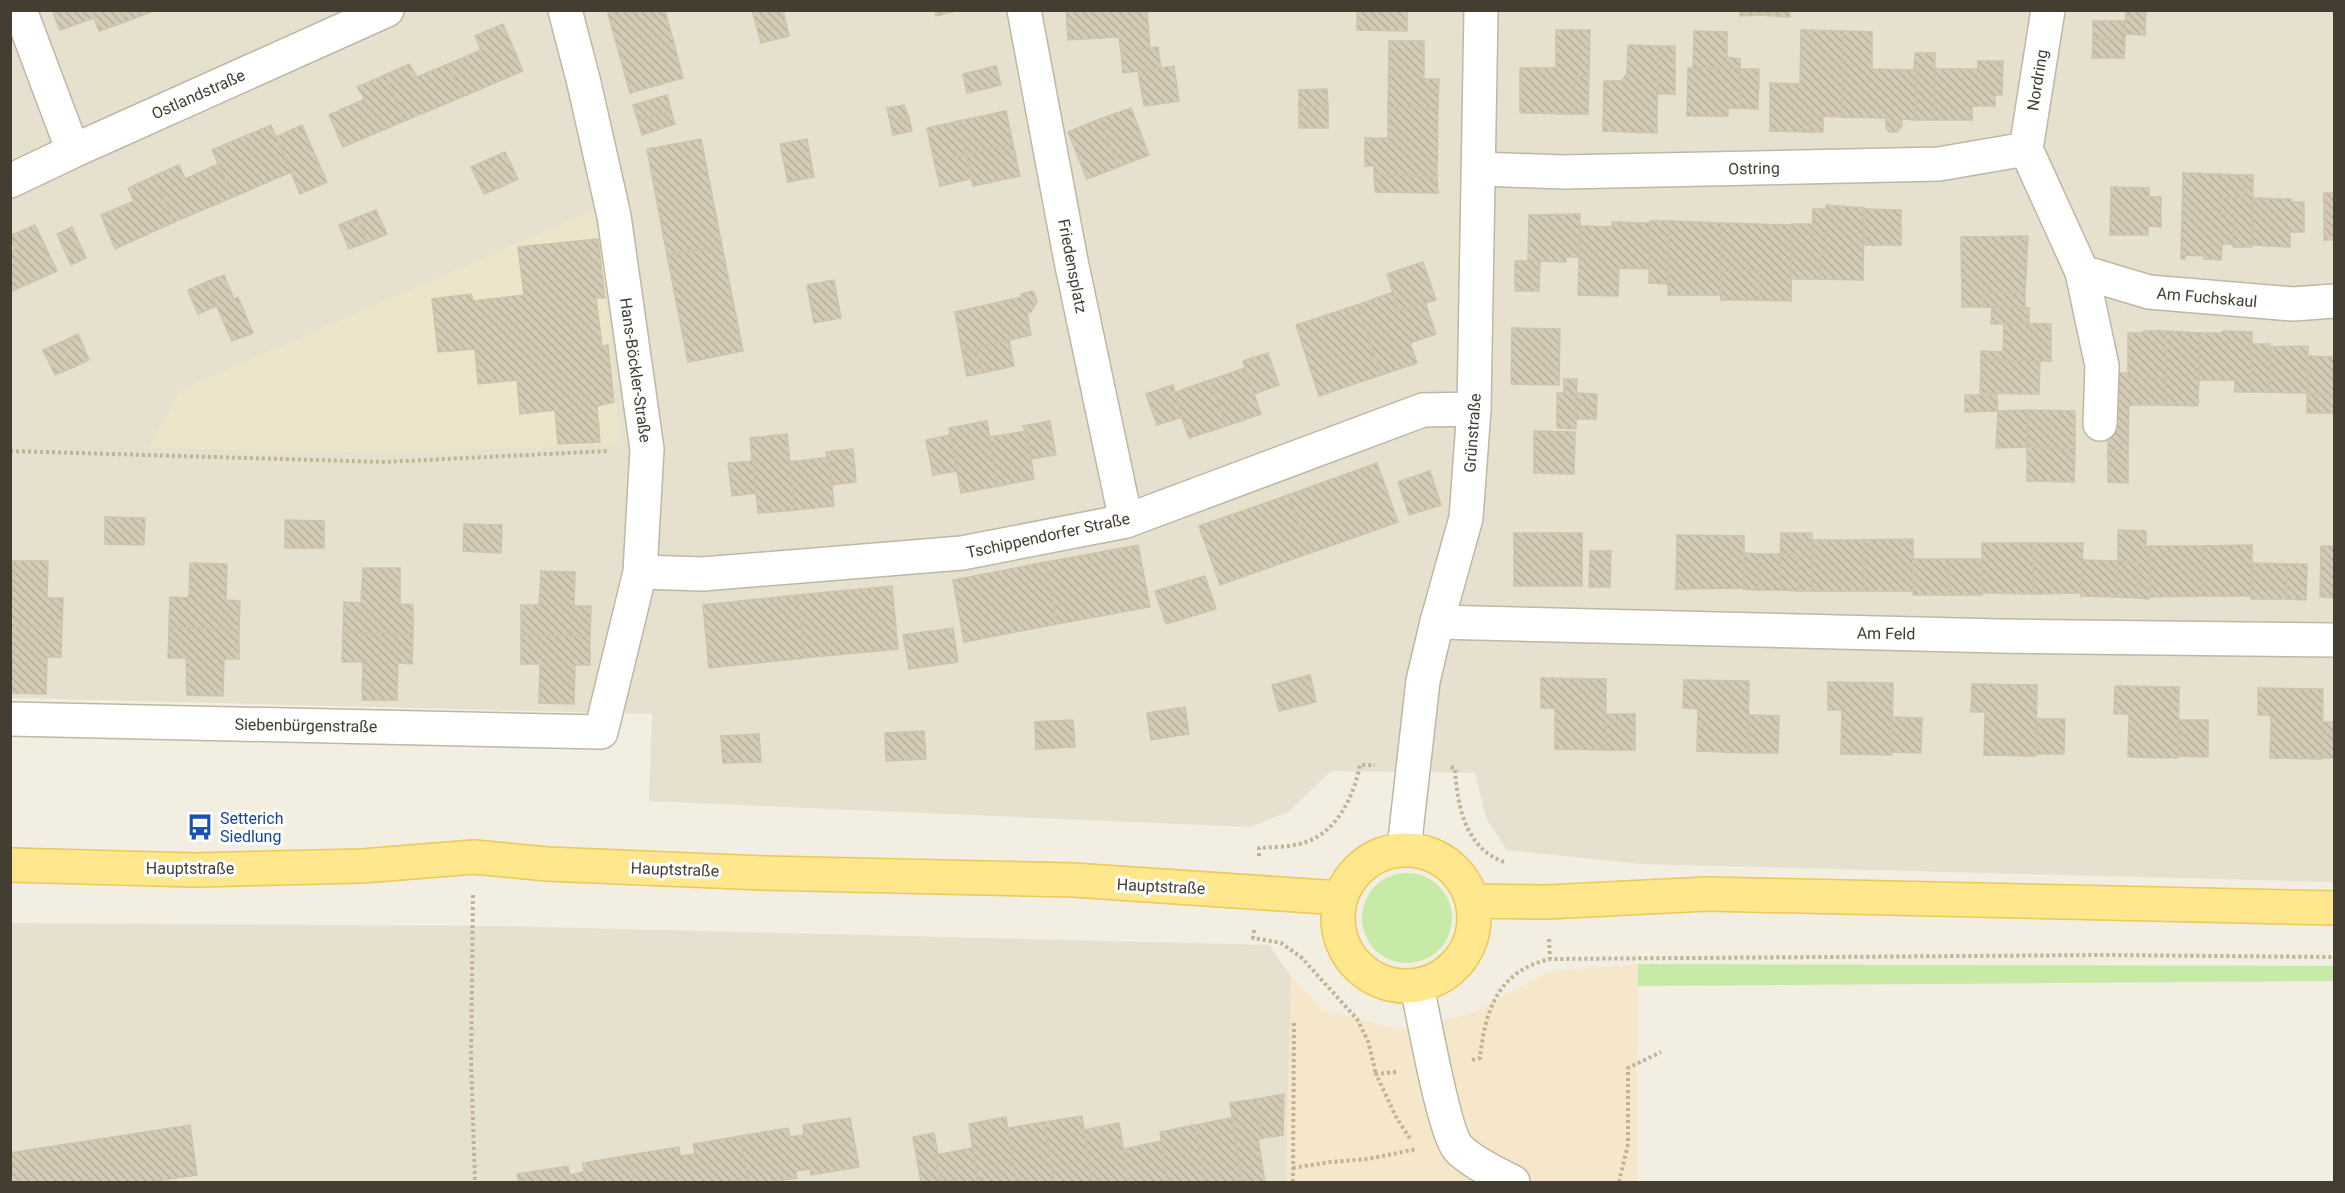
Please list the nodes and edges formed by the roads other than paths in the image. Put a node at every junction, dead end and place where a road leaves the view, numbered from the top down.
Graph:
1 (20, 10) edge
2 (387, 10) edge
3 (565, 10) edge
4 (1024, 10) edge
5 (1481, 10) edge
6 (2048, 10) edge
7 (2026, 149) junction
8 (73, 151) junction
9 (1480, 170) junction
10 (10, 181) edge
11 (2082, 272) junction
12 (2334, 301) edge
13 (1474, 409) junction
14 (2100, 424) dead end
15 (1126, 521) junction
16 (640, 572) junction
17 (1437, 622) junction
18 (2334, 640) edge
19 (10, 719) edge
20 (601, 732) joint
21 (1404, 849) junction
22 (10, 865) edge
23 (1340, 898) junction
24 (1473, 901) junction
25 (2334, 908) edge
26 (1417, 986) junction
27 (1513, 1182) edge

1 - 8 street
2 - 8 street, Ostlandstraße
3 - 16 street, Hans-Böckler-Straße
4 - 15 street, Friedensplatz
5 - 9 street, Grünstraße
6 - 7 street, Nordring
7 - 9 street, Ostring
7 - 11 street
8 - 10 street, Ostlandstraße
9 - 13 street, Grünstraße
11 - 12 street, Am Fuchskaul
11 - 14 street
13 - 15 street, Tschippendorfer Straße
13 - 17 street, Grünstraße
15 - 16 street, Tschippendorfer Straße
16 - 20 street, Hans-Böckler-Straße
17 - 18 street, Am Feld
17 - 21 street, Grünstraße
19 - 20 street, Siebenbürgenstraße
21 - 23 main road
21 - 24 main road
22 - 23 main road, Hauptstraße
23 - 26 main road
24 - 25 main road
24 - 26 main road
26 - 27 street

